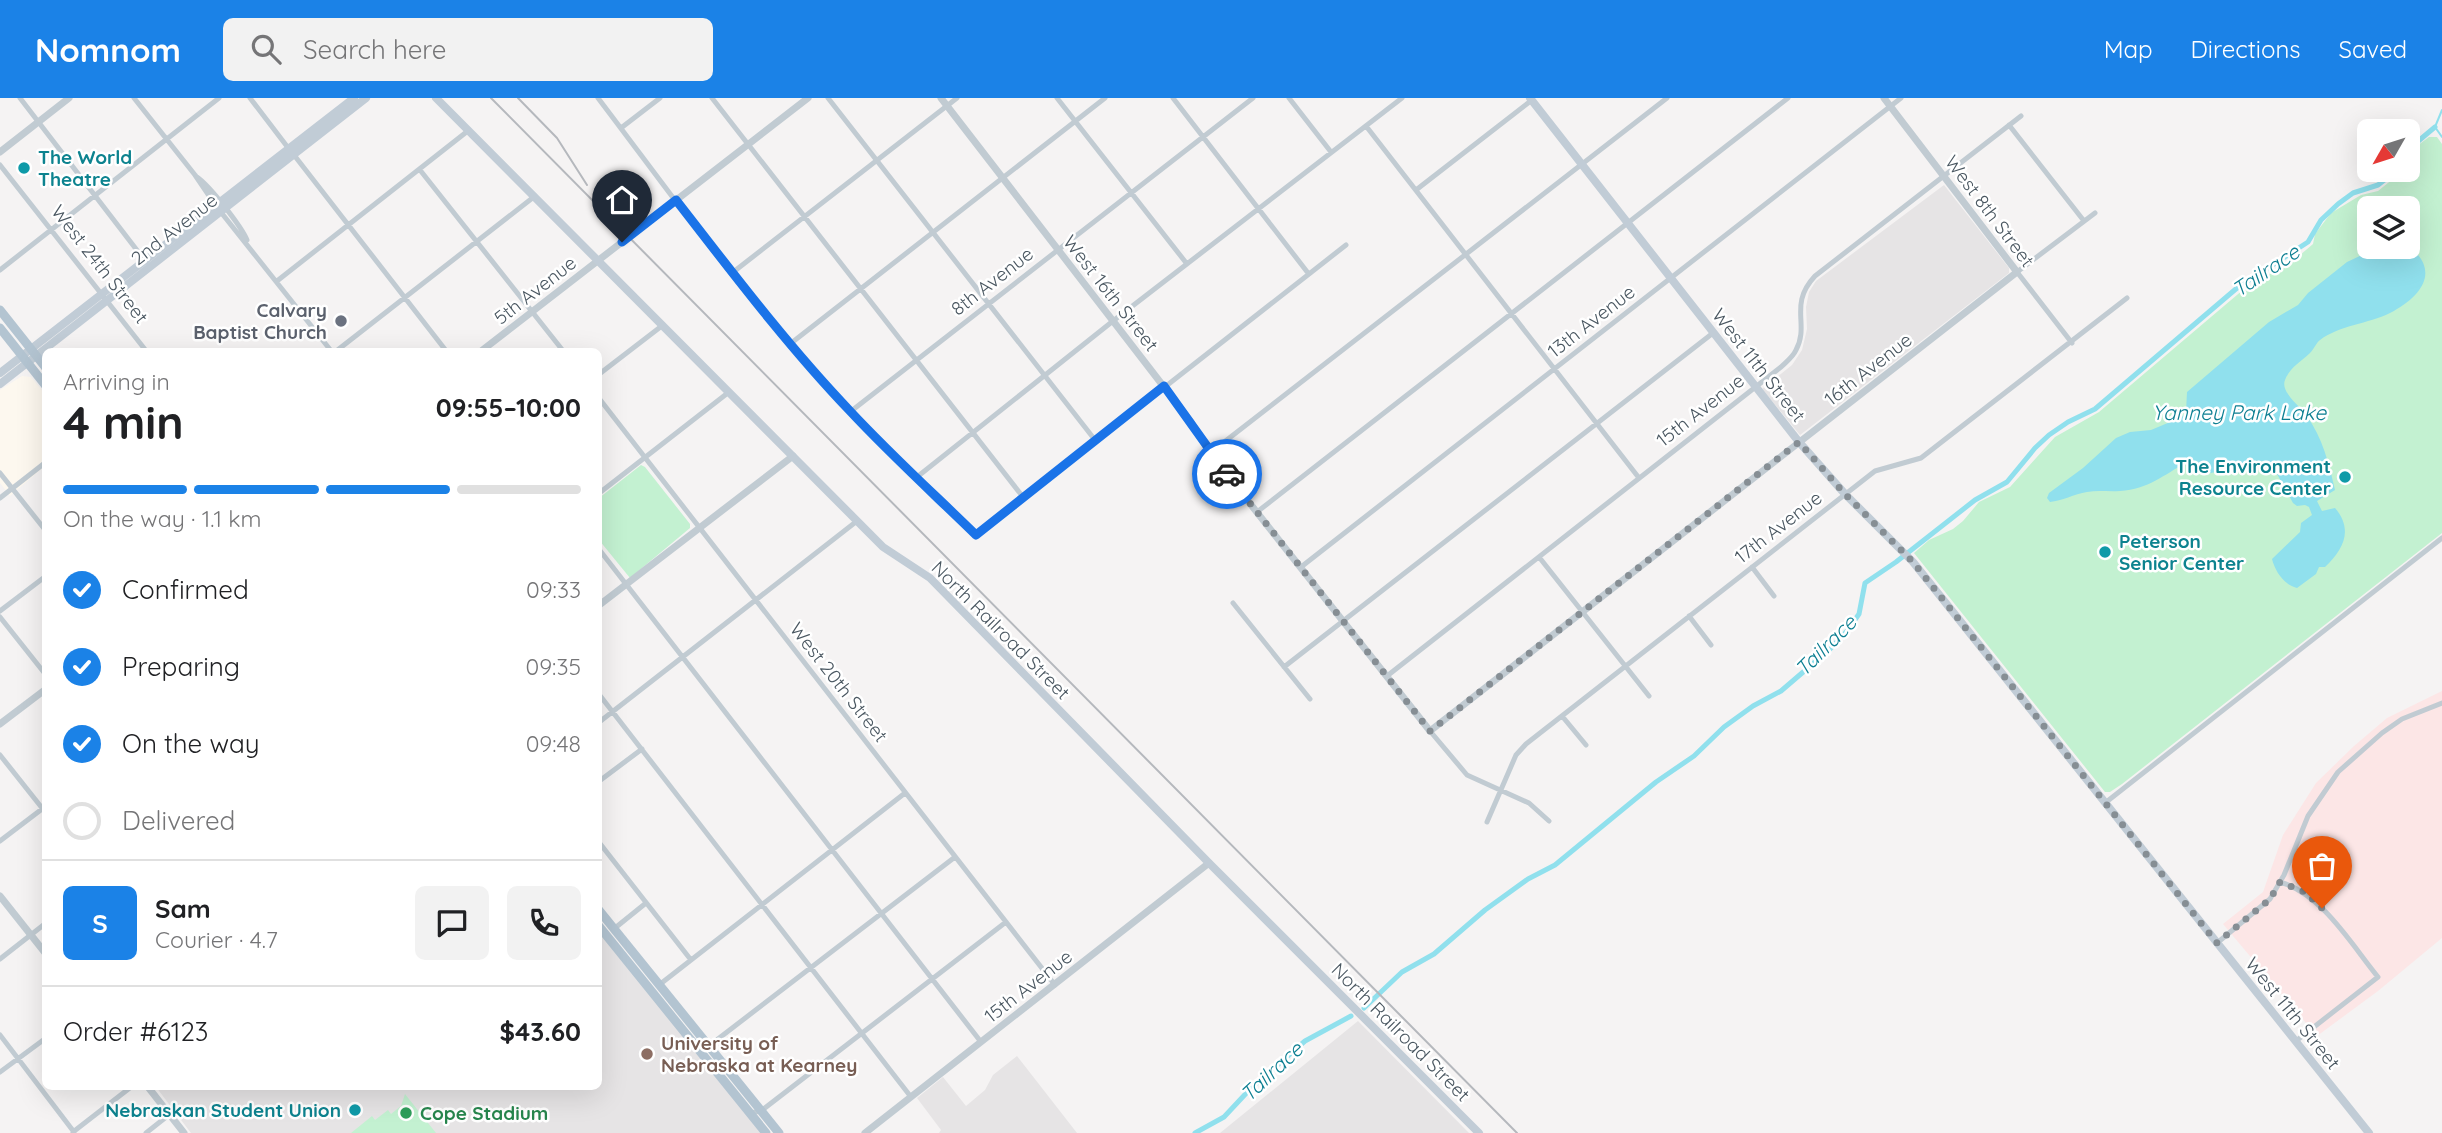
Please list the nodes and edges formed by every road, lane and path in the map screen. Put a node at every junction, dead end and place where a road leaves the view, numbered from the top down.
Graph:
1 (20, 98) edge
2 (69, 98) edge
3 (134, 98) edge
4 (219, 98) edge
5 (250, 98) edge
6 (354, 98) edge
7 (366, 98) edge
8 (436, 98) edge
9 (598, 98) edge
10 (660, 98) edge
11 (712, 98) edge
12 (807, 98) edge
13 (828, 98) edge
14 (941, 98) edge
15 (957, 98) edge
16 (1057, 98) edge
17 (1105, 98) edge
18 (1173, 98) edge
19 (1253, 98) edge
20 (1289, 98) edge
21 (1402, 98) edge
22 (1542, 98) edge
23 (1667, 98) edge
24 (1788, 98) edge
25 (1884, 98) edge
26 (1901, 98) edge
27 (1532, 101) edge
28 (947, 106) junction
29 (1890, 106) junction
30 (2021, 116) dead end
31 (1075, 121) junction
32 (38, 122) junction
33 (2009, 125) junction
34 (1366, 126) junction
35 (621, 128) junction
36 (469, 130) junction
37 (1203, 137) junction
38 (167, 139) junction
39 (307, 140) junction
40 (748, 144) junction
41 (0, 152) edge
42 (292, 152) junction
43 (1331, 152) junction
44 (877, 160) junction
45 (1582, 164) junction
46 (0, 165) edge
47 (420, 170) junction
48 (1944, 175) junction
49 (1003, 178) junction
50 (1416, 190) junction
51 (1131, 193) junction
52 (96, 195) junction
53 (536, 196) junction
54 (676, 200) junction
55 (220, 208) junction
56 (1259, 209) junction
57 (2095, 213) dead end
58 (804, 217) junction
59 (2084, 221) junction
60 (1628, 223) junction
61 (349, 226) junction
62 (51, 230) junction
63 (934, 234) junction
64 (477, 241) junction
65 (1346, 244) dead end
66 (1058, 249) junction
67 (1466, 254) junction
68 (598, 260) junction
69 (147, 264) junction
70 (1187, 264) junction
71 (0, 270) edge
72 (2017, 272) junction
73 (732, 273) junction
74 (1308, 273) junction
75 (1671, 278) junction
76 (277, 281) junction
77 (861, 289) junction
78 (104, 298) junction
79 (405, 298) junction
80 (2127, 298) dead end
81 (989, 304) junction
82 (0, 310) edge
83 (533, 311) junction
84 (1511, 313) junction
85 (1113, 321) junction
86 (663, 325) junction
87 (0, 328) edge
88 (1713, 333) junction
89 (2072, 343) junction
90 (790, 344) junction
91 (144, 348) edge
92 (330, 348) edge
93 (338, 348) edge
94 (444, 348) edge
95 (485, 348) edge
96 (561, 348) edge
97 (33, 353) junction
98 (25, 359) junction
99 (916, 360) junction
100 (42, 363) edge
101 (1555, 369) junction
102 (602, 372) edge
103 (0, 373) edge
104 (1044, 375) junction
105 (42, 381) edge
106 (0, 384) edge
107 (1164, 386) junction
108 (1755, 387) junction
109 (729, 392) junction
110 (602, 402) edge
111 (850, 412) junction
112 (1597, 424) junction
113 (972, 432) junction
114 (1095, 440) junction
115 (1799, 442) junction
116 (1210, 453) junction
117 (793, 456) junction
118 (645, 457) junction
119 (42, 465) edge
120 (0, 473) edge
121 (917, 477) junction
122 (1639, 478) junction
123 (12, 488) junction
124 (602, 491) edge
125 (1845, 494) junction
126 (1023, 497) junction
127 (0, 498) edge
128 (1257, 512) junction
129 (858, 521) junction
130 (42, 526) edge
131 (700, 528) junction
132 (2442, 538) edge
133 (602, 553) edge
134 (1539, 557) junction
135 (1301, 567) junction
136 (1752, 567) junction
137 (42, 579) edge
138 (627, 584) junction
139 (1774, 596) dead end
140 (756, 600) junction
141 (602, 603) edge
142 (1233, 604) dead end
143 (0, 611) edge
144 (1583, 611) junction
145 (1689, 616) junction
146 (0, 617) edge
147 (1343, 621) junction
148 (1711, 645) dead end
149 (684, 658) junction
150 (1626, 666) junction
151 (1284, 667) junction
152 (42, 670) edge
153 (1387, 676) junction
154 (42, 692) edge
155 (1649, 696) dead end
156 (602, 697) edge
157 (1310, 699) dead end
158 (2442, 703) edge
159 (614, 712) junction
160 (1562, 716) junction
161 (602, 720) edge
162 (0, 724) edge
163 (1430, 731) junction
164 (1586, 745) dead end
165 (642, 749) junction
166 (0, 755) edge
167 (602, 779) edge
168 (1500, 791) junction
169 (905, 793) junction
170 (2105, 803) junction
171 (42, 807) edge
172 (42, 810) edge
173 (1549, 821) dead end
174 (1487, 822) dead end
175 (0, 841) edge
176 (602, 846) edge
177 (832, 850) junction
178 (955, 857) junction
179 (1209, 863) junction
180 (2280, 882) junction
181 (0, 896) edge
182 (646, 904) junction
183 (761, 904) junction
184 (602, 913) edge
185 (882, 914) junction
186 (1006, 922) junction
187 (42, 926) edge
188 (615, 928) junction
189 (602, 930) edge
190 (30, 935) junction
191 (2217, 943) junction
192 (42, 949) edge
193 (0, 959) edge
194 (691, 960) junction
195 (810, 968) junction
196 (933, 980) junction
197 (660, 984) junction
198 (1055, 985) junction
199 (651, 991) junction
200 (861, 1033) junction
201 (0, 1035) edge
202 (42, 1041) edge
203 (2296, 1041) junction
204 (981, 1042) junction
205 (706, 1050) junction
206 (18, 1058) junction
207 (0, 1072) edge
208 (127, 1090) edge
209 (150, 1090) edge
210 (911, 1097) junction
211 (761, 1111) junction
212 (750, 1113) junction
213 (170, 1114) junction
214 (73, 1132) edge
215 (146, 1133) edge
216 (184, 1133) edge
217 (766, 1133) edge
218 (779, 1133) edge
219 (865, 1133) edge
220 (1479, 1133) edge
221 (2369, 1133) edge

1 - 32 street
2 - 32 street
3 - 38 street
4 - 38 street
5 - 42 street
6 - 39 main road, 2nd Avenue
7 - 39 main road, 2nd Avenue
8 - 36 main road, North Railroad Street
9 - 35 street
10 - 35 street
11 - 40 street
12 - 40 street, 5th Avenue
13 - 44 street
14 - 28 street, West 16th Street
15 - 28 street
16 - 31 street
17 - 31 street
18 - 37 street
19 - 37 street, 8th Avenue
20 - 43 street
21 - 34 street
22 - 27 street
23 - 45 street
24 - 60 street
25 - 29 street, West 8th Street
26 - 29 street, 13th Avenue
27 - 45 main road, West 11th Street
27 - 50 street
28 - 44 street
28 - 49 street, West 16th Street
29 - 48 street, West 8th Street
29 - 75 street, 13th Avenue
30 - 33 street, 15th Avenue
31 - 49 street
31 - 51 street
32 - 41 street
32 - 52 street
33 - 48 street, 15th Avenue
33 - 59 street
34 - 43 street
34 - 50 street
35 - 54 street
36 - 47 street
36 - 53 main road, North Railroad Street
37 - 51 street, 8th Avenue
37 - 56 street
38 - 52 street
38 - 55 street
39 - 42 main road, 2nd Avenue
40 - 54 street, 5th Avenue
40 - 58 street
42 - 55 main road, 2nd Avenue
42 - 61 street
43 - 56 street
44 - 58 street
44 - 63 street
45 - 60 main road, West 11th Street
45 - 67 street
46 - 62 street, West 24th Street
47 - 61 street
47 - 64 street
48 - 72 street, West 8th Street
48 - 108 street, 15th Avenue
49 - 63 street
49 - 66 street, West 16th Street
50 - 67 street
51 - 66 street, 8th Avenue
51 - 70 street
52 - 62 street
52 - 69 street
53 - 64 street
53 - 68 main road, North Railroad Street
54 - 68 street, 5th Avenue
54 - 73 street
55 - 69 main road, 2nd Avenue
55 - 76 street
56 - 70 street
56 - 74 street
57 - 59 street, 16th Avenue
58 - 73 street
58 - 77 street
59 - 72 street, 16th Avenue
60 - 75 main road, West 11th Street
60 - 84 street
61 - 76 street
61 - 79 street
62 - 71 street
62 - 78 street, West 24th Street
63 - 77 street
63 - 81 street
64 - 79 street
64 - 83 street
65 - 74 street
66 - 81 street, 8th Avenue
66 - 85 street, West 16th Street
67 - 84 street
67 - 116 street
68 - 83 street, 5th Avenue
68 - 86 main road, North Railroad Street
69 - 78 main road, 2nd Avenue
70 - 85 street
72 - 89 street, West 8th Street
72 - 115 street, 16th Avenue
73 - 90 street
74 - 107 street
75 - 88 main road, West 11th Street
75 - 101 street, 13th Avenue
76 - 92 street
77 - 90 street
77 - 99 street
78 - 91 street, West 24th Street
78 - 97 main road, 2nd Avenue
79 - 93 street
79 - 94 street
80 - 89 street, 17th Avenue
81 - 99 street, 8th Avenue
81 - 104 street
82 - 97 main road
83 - 95 street, 5th Avenue
83 - 96 street
84 - 101 street
84 - 128 street
85 - 104 street
85 - 107 street, West 16th Street
86 - 102 street
86 - 109 main road, North Railroad Street
87 - 98 main road
88 - 108 main road, West 11th Street
88 - 112 street
89 - 125 street, 17th Avenue
90 - 111 street
97 - 98 main road, 2nd Avenue
97 - 100 main road
98 - 103 main road, 2nd Avenue
98 - 105 main road
98 - 106 main road, 2nd Avenue
99 - 111 street, 8th Avenue
99 - 113 street
101 - 112 street
101 - 135 street, 13th Avenue
104 - 113 street
104 - 114 street
107 - 114 street
107 - 116 street, West 16th Street
108 - 115 main road, West 11th Street
108 - 122 street, 15th Avenue
109 - 117 main road, North Railroad Street
109 - 118 street
110 - 118 street, West 20th Street
111 - 121 street
112 - 122 street
112 - 147 street
113 - 121 street
113 - 126 street
114 - 126 street
115 - 125 main road, West 11th Street
115 - 144 street, 16th Avenue
116 - 128 street, West 16th Street
117 - 129 main road, North Railroad Street
117 - 131 street
118 - 124 street
118 - 131 street, West 20th Street
119 - 123 street
120 - 123 street
121 - 126 street
122 - 134 street, 15th Avenue
123 - 127 street
123 - 130 street
125 - 136 street, 17th Avenue
125 - 170 main road, West 11th Street
128 - 135 street, West 16th Street
129 - 140 street
129 - 179 main road, North Railroad Street
131 - 138 street
131 - 140 street, West 20th Street
132 - 170 street
133 - 138 street
134 - 144 street
134 - 153 street, 15th Avenue
135 - 147 street, West 16th Street
136 - 139 street
136 - 145 street, 17th Avenue
137 - 143 street
138 - 141 street
138 - 149 street
140 - 149 street
140 - 169 street, West 20th Street
142 - 151 street
144 - 150 street
144 - 163 street, 16th Avenue
145 - 148 street
145 - 150 street, 17th Avenue
146 - 152 street
147 - 151 street
147 - 153 street, West 16th Street
149 - 159 street
149 - 177 street
150 - 155 street
150 - 160 street, 17th Avenue
151 - 157 street
153 - 163 street, West 16th Street
154 - 162 street
156 - 159 street
158 - 180 street
159 - 161 street
159 - 165 street
160 - 164 street
160 - 168 street, 17th Avenue
163 - 168 street, West 16th Street
165 - 167 street
165 - 183 street
166 - 171 street
168 - 173 street, West 16th Street
168 - 174 street, 17th Avenue
169 - 177 street
169 - 178 street, West 20th Street
170 - 191 main road, West 11th Street
172 - 175 street
176 - 182 street
177 - 183 street
177 - 185 street
178 - 185 street
178 - 186 street, West 20th Street
179 - 198 street, 15th Avenue
179 - 220 main road, North Railroad Street
180 - 191 street
180 - 203 street
181 - 190 street
182 - 188 street
182 - 194 street
183 - 194 street
183 - 195 street
184 - 188 main road
185 - 195 street
185 - 196 street
186 - 196 street
186 - 198 street, West 20th Street
187 - 190 street
188 - 197 main road
189 - 199 main road
190 - 192 street
190 - 193 street
191 - 203 main road, West 11th Street
194 - 197 street
195 - 200 street
195 - 205 street
196 - 200 street
196 - 204 street
197 - 199 street
197 - 205 main road
198 - 204 street, 15th Avenue
199 - 205 main road
200 - 210 street
200 - 211 street
201 - 206 street
202 - 206 street
203 - 221 main road, West 11th Street
204 - 210 street, 15th Avenue
205 - 211 main road
205 - 212 main road
206 - 207 street
206 - 214 street
208 - 214 street
209 - 213 street
210 - 219 street, 15th Avenue
211 - 212 street
211 - 218 main road
212 - 217 main road
213 - 215 street
213 - 216 street

